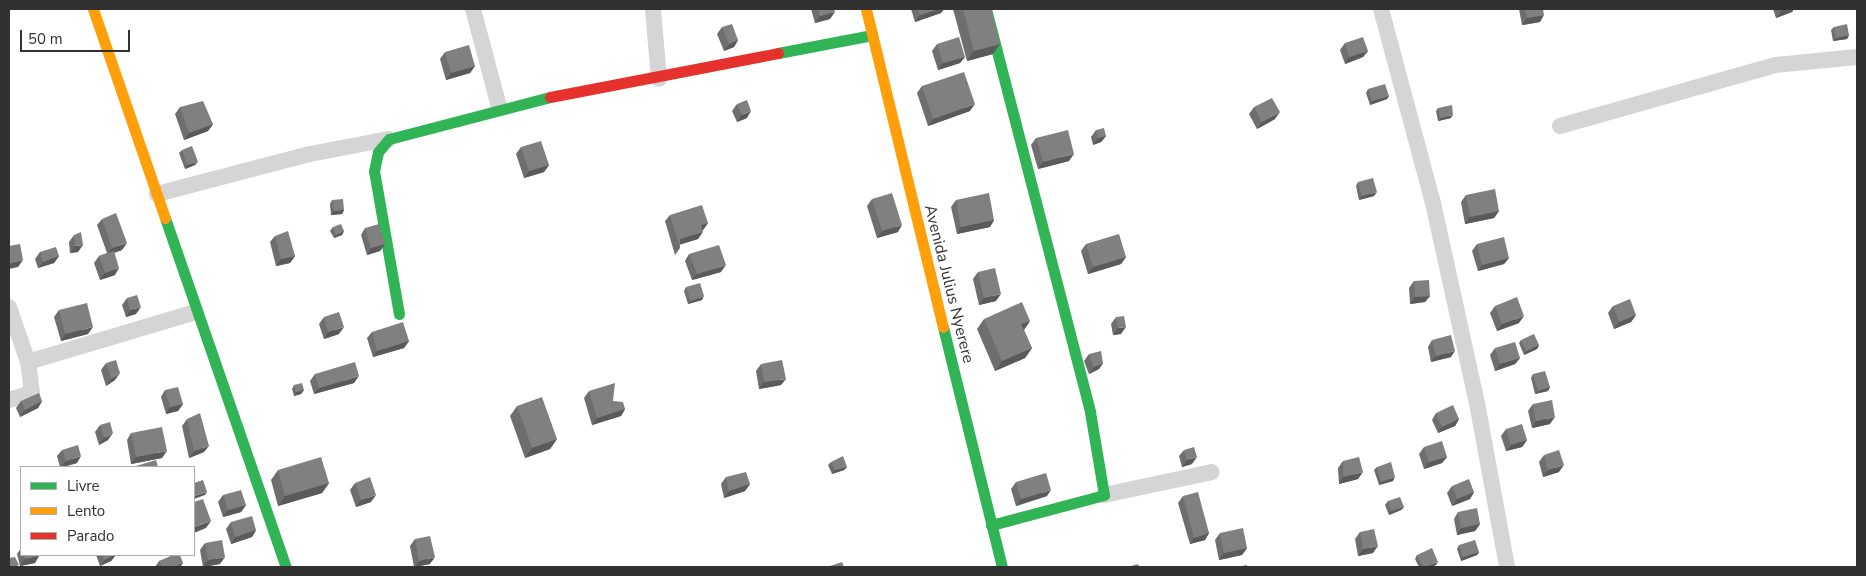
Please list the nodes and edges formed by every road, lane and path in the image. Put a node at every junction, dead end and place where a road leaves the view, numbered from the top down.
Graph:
1 (93, 9) edge
2 (473, 9) edge
3 (653, 9) edge
4 (866, 9) edge
5 (986, 9) edge
6 (1381, 9) edge
7 (872, 35) junction
8 (1857, 56) edge
9 (659, 78) junction
10 (499, 107) junction
11 (1560, 126) dead end
12 (388, 139) junction
13 (157, 194) junction
14 (9, 307) edge
15 (196, 312) junction
16 (399, 314) dead end
17 (28, 362) junction
18 (9, 400) edge
19 (1212, 472) dead end
20 (1104, 495) junction
21 (991, 525) junction
22 (286, 567) edge
23 (1002, 567) edge
24 (1507, 567) edge

1 - 13 street
2 - 10 street
3 - 9 street
4 - 7 street, Avenida Julius Nyerere
5 - 20 street
6 - 24 street
7 - 9 street
7 - 21 street, Avenida Julius Nyerere
8 - 11 street
9 - 10 street
10 - 12 street
12 - 13 street
12 - 16 street
13 - 15 street
14 - 17 street
15 - 17 street
15 - 22 street
17 - 18 street
19 - 20 street
20 - 21 street
21 - 23 street, Avenida Julius Nyerere

